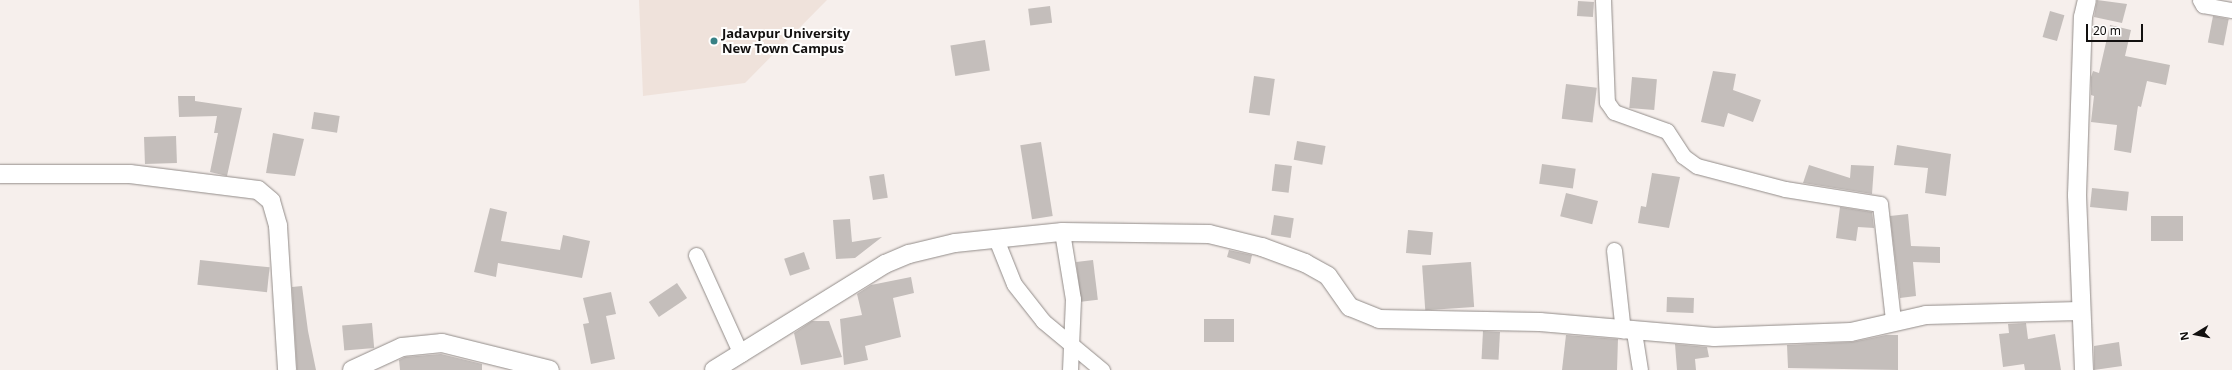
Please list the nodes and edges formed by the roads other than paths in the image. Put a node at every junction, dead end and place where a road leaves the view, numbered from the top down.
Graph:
1 (1603, 0) edge
2 (2087, 0) edge
3 (2200, 0) edge
4 (2232, 10) edge
5 (0, 174) edge
6 (1062, 232) junction
7 (996, 239) junction
8 (1614, 250) dead end
9 (696, 255) dead end
10 (2080, 311) junction
11 (1893, 320) junction
12 (1629, 331) junction
13 (1071, 346) junction
14 (741, 354) junction
15 (287, 370) edge
16 (352, 370) edge
17 (550, 370) edge
18 (714, 370) edge
19 (1070, 370) edge
20 (1102, 370) edge
21 (1640, 370) edge
22 (2084, 370) edge

1 - 11 street
2 - 10 street
3 - 4 street
5 - 15 street
6 - 7 street
6 - 12 street
6 - 13 street
7 - 13 street
7 - 14 street
8 - 12 street
9 - 14 street
10 - 11 street
10 - 22 street
11 - 12 street
12 - 21 street
13 - 19 street
13 - 20 street
14 - 18 street
16 - 17 street

